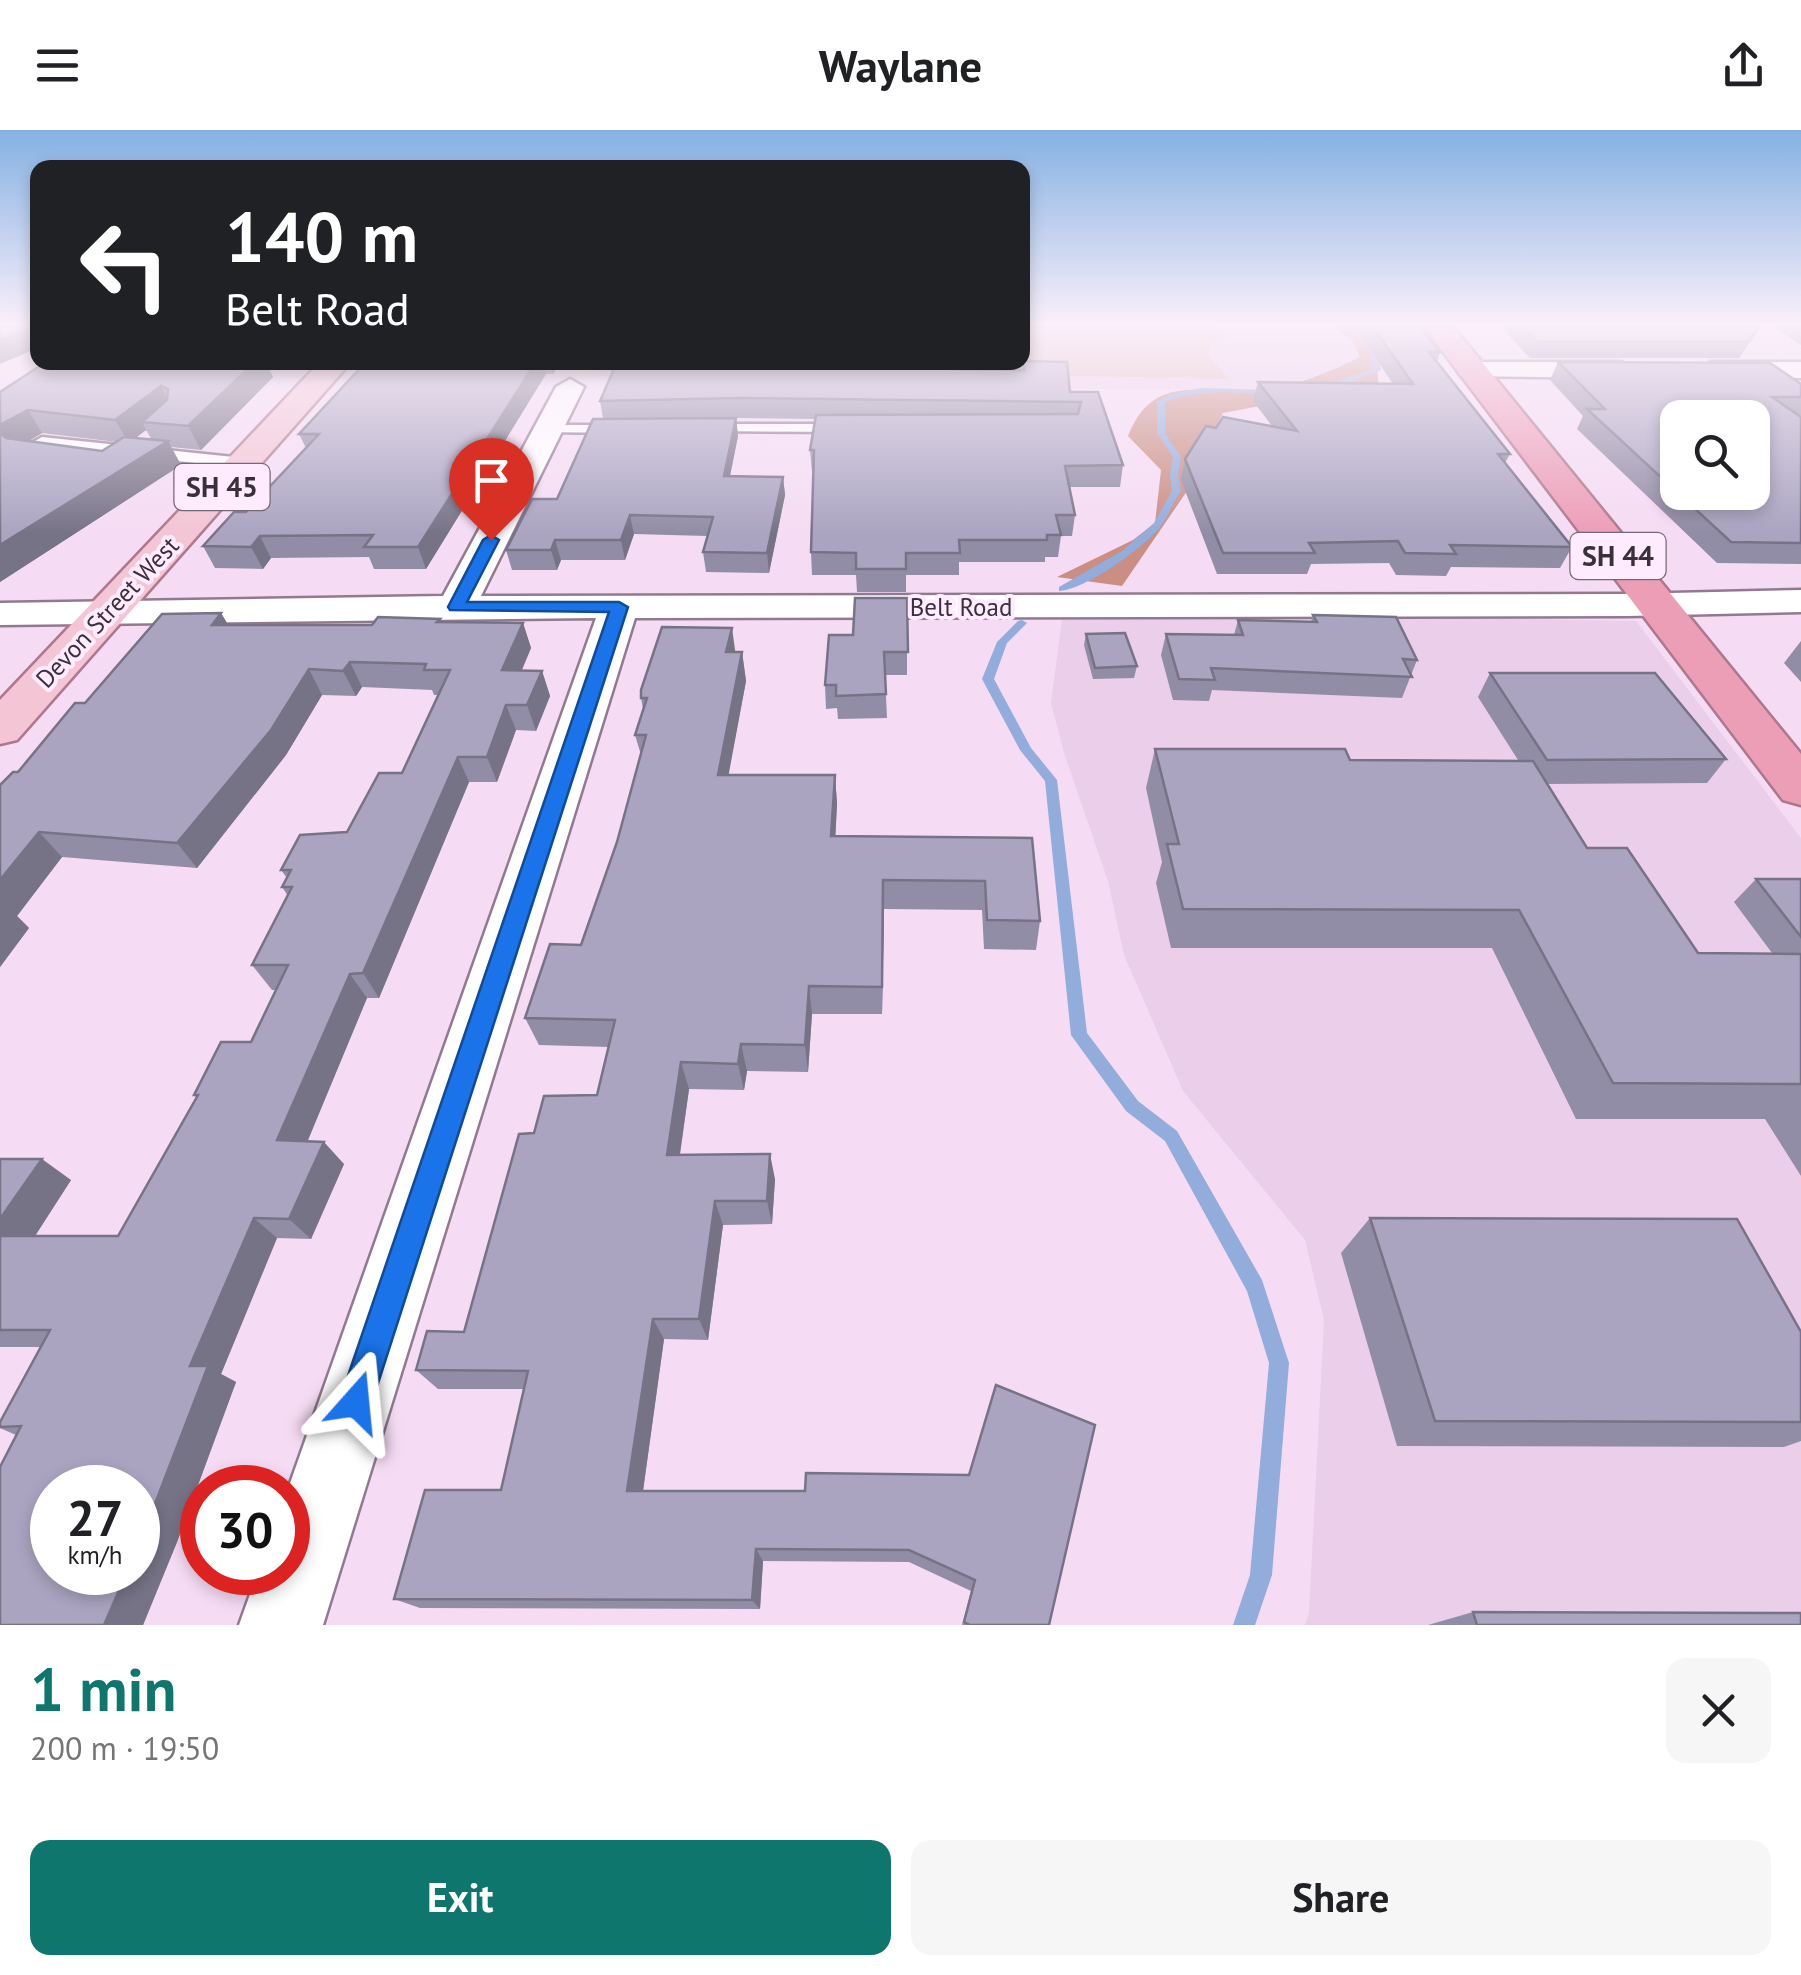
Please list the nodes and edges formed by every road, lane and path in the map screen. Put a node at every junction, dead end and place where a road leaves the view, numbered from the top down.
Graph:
1 (307, 394) edge
2 (567, 394) edge
3 (1491, 394) edge
4 (640, 428) edge
5 (680, 428) edge
6 (862, 428) edge
7 (547, 429) junction
8 (146, 441) edge
9 (133, 453) junction
10 (243, 464) junction
11 (1801, 601) edge
12 (1656, 603) junction
13 (456, 607) junction
14 (619, 607) junction
15 (107, 612) junction
16 (0, 614) edge
17 (0, 729) edge
18 (1801, 788) edge
19 (281, 1625) edge

1 - 10 main road, Devon Street West / SH 45
2 - 7 street
3 - 12 highway, SH 44
4 - 7 lane
5 - 6 lane
7 - 13 street
8 - 9 lane
9 - 9 lane
9 - 10 lane
10 - 15 main road, Devon Street West / SH 45
11 - 12 street, Belt Road
12 - 14 street, Belt Road
12 - 18 highway, SH 44
13 - 14 street, Belt Road
13 - 15 street, Belt Road
14 - 19 street
15 - 16 street, Belt Road
15 - 17 main road, Devon Street West / SH 45

